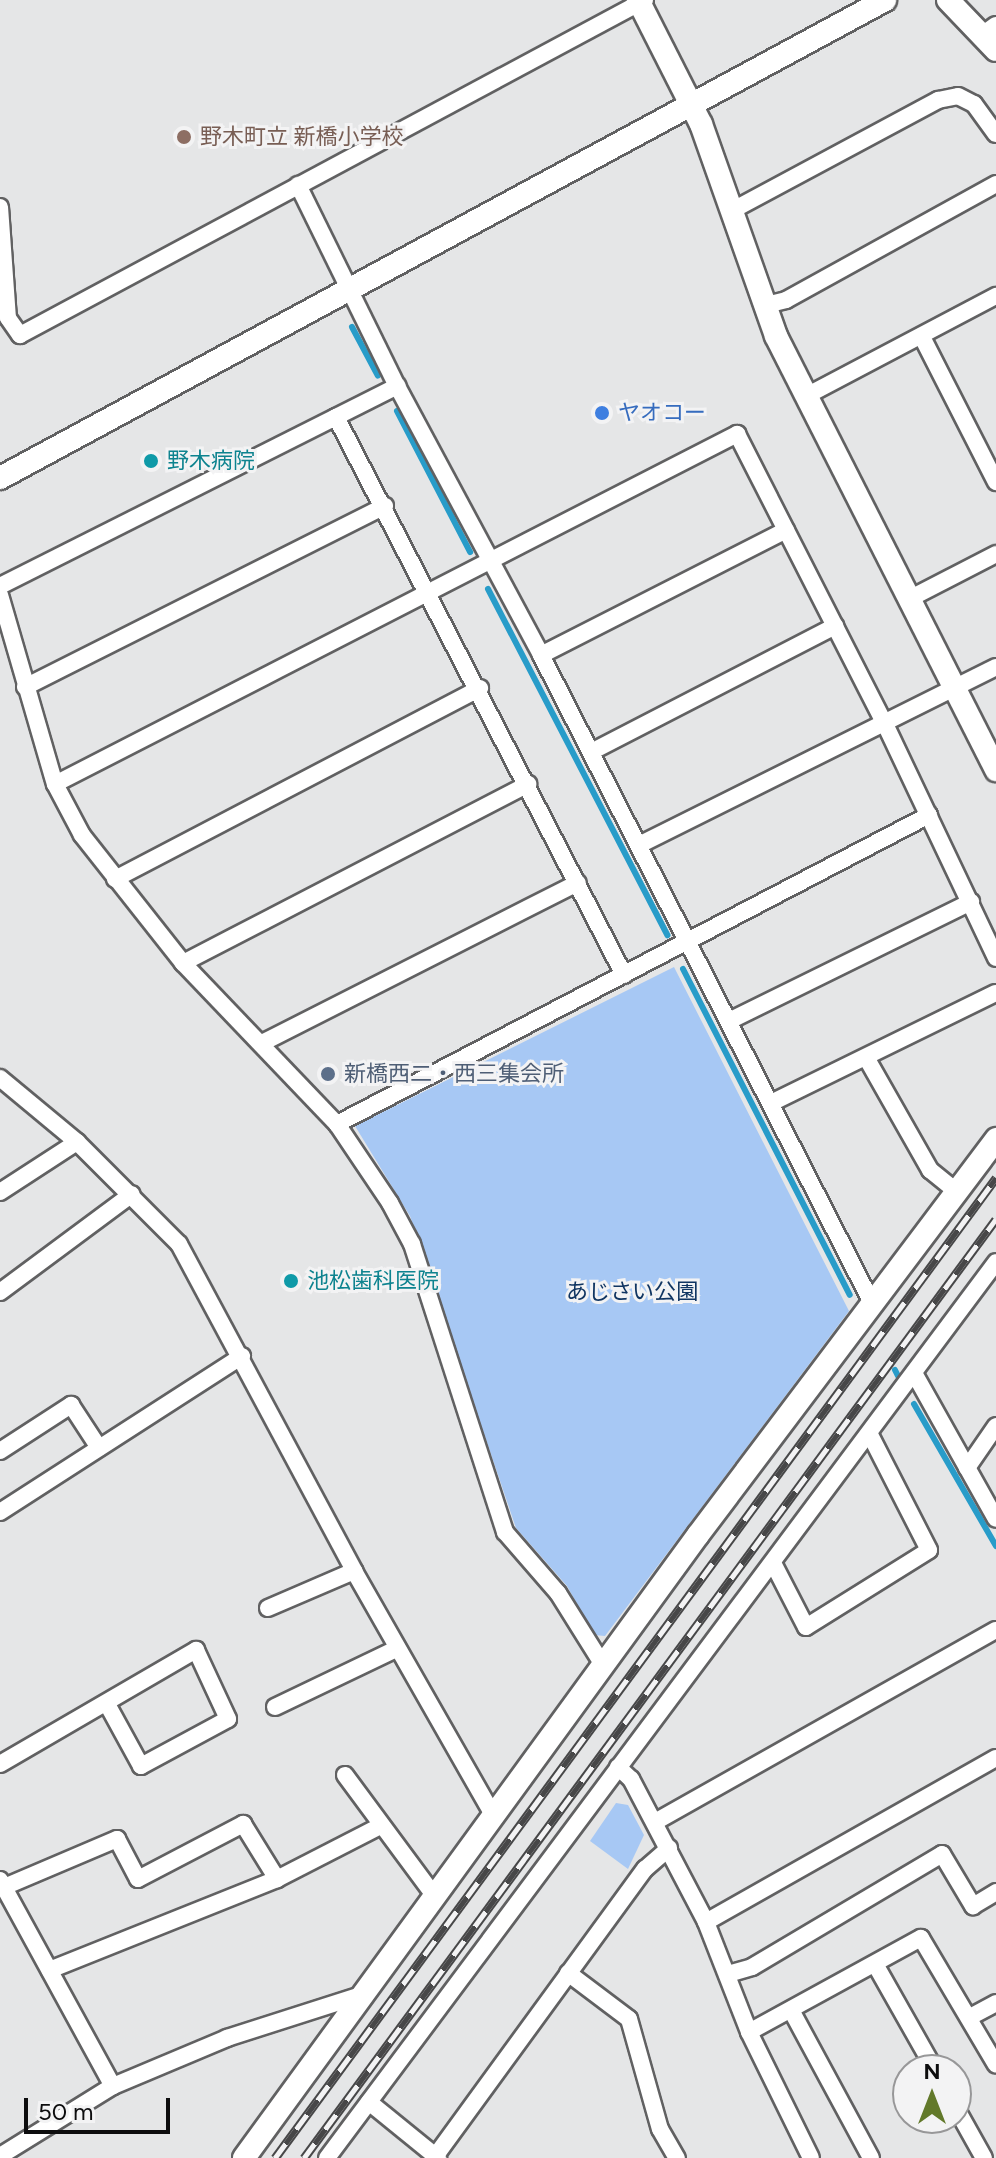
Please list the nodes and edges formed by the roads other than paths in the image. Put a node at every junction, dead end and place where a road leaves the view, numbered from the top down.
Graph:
1 (885, 0) edge
2 (948, 0) edge
3 (641, 1) edge
4 (991, 37) edge
5 (693, 107) junction
6 (996, 134) edge
7 (996, 184) edge
8 (298, 185) junction
9 (0, 207) edge
10 (733, 210) junction
11 (350, 291) junction
12 (996, 296) edge
13 (766, 305) junction
14 (922, 337) junction
15 (397, 386) junction
16 (806, 396) junction
17 (336, 417) junction
18 (0, 478) edge
19 (996, 482) edge
20 (385, 506) junction
21 (786, 530) junction
22 (996, 554) edge
23 (489, 563) junction
24 (0, 586) edge
25 (429, 594) junction
26 (0, 595) edge
27 (909, 599) junction
28 (835, 626) junction
29 (541, 655) junction
30 (996, 667) edge
31 (25, 687) junction
32 (480, 688) junction
33 (953, 690) junction
34 (885, 724) junction
35 (591, 752) junction
36 (996, 770) edge
37 (55, 784) junction
38 (528, 784) junction
39 (929, 815) junction
40 (639, 845) junction
41 (115, 879) junction
42 (578, 883) junction
43 (971, 902) junction
44 (688, 942) junction
45 (996, 958) edge
46 (183, 963) junction
47 (624, 975) junction
48 (996, 993) edge
49 (729, 1021) junction
50 (262, 1043) junction
51 (867, 1059) junction
52 (0, 1078) edge
53 (771, 1103) junction
54 (337, 1124) junction
55 (996, 1139) edge
56 (77, 1142) junction
57 (0, 1192) edge
58 (957, 1192) junction
59 (132, 1194) junction
60 (996, 1262) edge
61 (0, 1292) edge
62 (873, 1305) junction
63 (242, 1356) junction
64 (914, 1373) junction
65 (996, 1426) edge
66 (869, 1433) junction
67 (99, 1448) junction
68 (0, 1451) edge
69 (967, 1468) junction
70 (0, 1512) edge
71 (996, 1519) edge
72 (773, 1563) junction
73 (354, 1571) junction
74 (268, 1608) dead end
75 (996, 1630) edge
76 (398, 1648) junction
77 (603, 1665) junction
78 (107, 1704) junction
79 (275, 1707) dead end
80 (996, 1758) edge
81 (0, 1764) edge
82 (618, 1767) junction
83 (345, 1775) dead end
84 (495, 1818) junction
85 (655, 1822) junction
86 (380, 1826) junction
87 (669, 1848) junction
88 (277, 1879) junction
89 (2, 1884) edge
90 (996, 1892) edge
91 (436, 1898) junction
92 (706, 1922) junction
93 (875, 1964) junction
94 (50, 1970) junction
95 (568, 1973) junction
96 (728, 1974) junction
97 (366, 1993) junction
98 (996, 2003) edge
99 (791, 2010) junction
100 (970, 2017) junction
101 (749, 2032) junction
102 (926, 2054) edge
103 (996, 2065) edge
104 (113, 2086) junction
105 (369, 2102) junction
106 (971, 2134) edge
107 (0, 2156) edge
108 (436, 2157) edge
109 (244, 2158) edge
110 (327, 2158) edge
111 (677, 2158) edge
112 (811, 2158) edge
113 (871, 2158) edge
114 (984, 2158) edge

1 - 5 street
2 - 4 street
3 - 5 street
3 - 8 street
5 - 10 street
5 - 11 street
6 - 10 street
7 - 13 street
8 - 9 street
8 - 11 street
10 - 13 street
11 - 15 street
11 - 18 street
12 - 14 street
13 - 16 street
14 - 16 street
14 - 19 street
15 - 17 street
15 - 23 street
16 - 27 street
17 - 20 street
17 - 24 street
20 - 25 street
20 - 31 street
21 - 23 street
21 - 28 street
21 - 29 street
22 - 27 street
23 - 25 street
23 - 29 street
25 - 32 street
25 - 37 street
26 - 31 street
27 - 33 street
28 - 34 street
28 - 35 street
29 - 35 street
30 - 33 street
31 - 37 street
32 - 38 street
32 - 41 street
33 - 34 street
33 - 36 street
34 - 39 street
34 - 40 street
35 - 40 street
37 - 41 street
38 - 42 street
38 - 46 street
39 - 43 street
39 - 44 street
40 - 44 street
41 - 46 street
42 - 47 street
42 - 50 street
43 - 45 street
43 - 49 street
44 - 47 street
44 - 49 street
46 - 50 street
47 - 54 street
48 - 51 street
49 - 53 street
50 - 54 street
51 - 53 street
51 - 58 street
52 - 56 street
53 - 62 street
54 - 77 street
55 - 58 street
56 - 57 street
56 - 59 street
58 - 62 street
59 - 61 street
59 - 63 street
60 - 64 street
62 - 77 street
63 - 67 street
63 - 73 street
64 - 66 street
64 - 69 street
65 - 69 street
66 - 72 street
66 - 72 street
67 - 68 street
67 - 70 street
69 - 71 street
72 - 82 street
73 - 74 street
73 - 76 street
75 - 85 street
76 - 79 street
76 - 84 street
77 - 84 street
78 - 78 street
78 - 81 street
80 - 92 street
82 - 85 street
82 - 105 street
83 - 86 street
84 - 91 street
85 - 87 street
86 - 88 street
86 - 91 street
87 - 92 street
87 - 95 street
88 - 89 street
88 - 94 street
89 - 94 street
90 - 96 street
91 - 97 street
92 - 96 street
93 - 99 street
93 - 100 street
93 - 102 street
94 - 104 street
95 - 108 street
95 - 111 street
96 - 101 street
97 - 104 street
97 - 109 street
98 - 100 street
99 - 101 street
99 - 113 street
100 - 103 street
101 - 112 street
104 - 107 street
105 - 108 street
105 - 110 street
106 - 114 street

